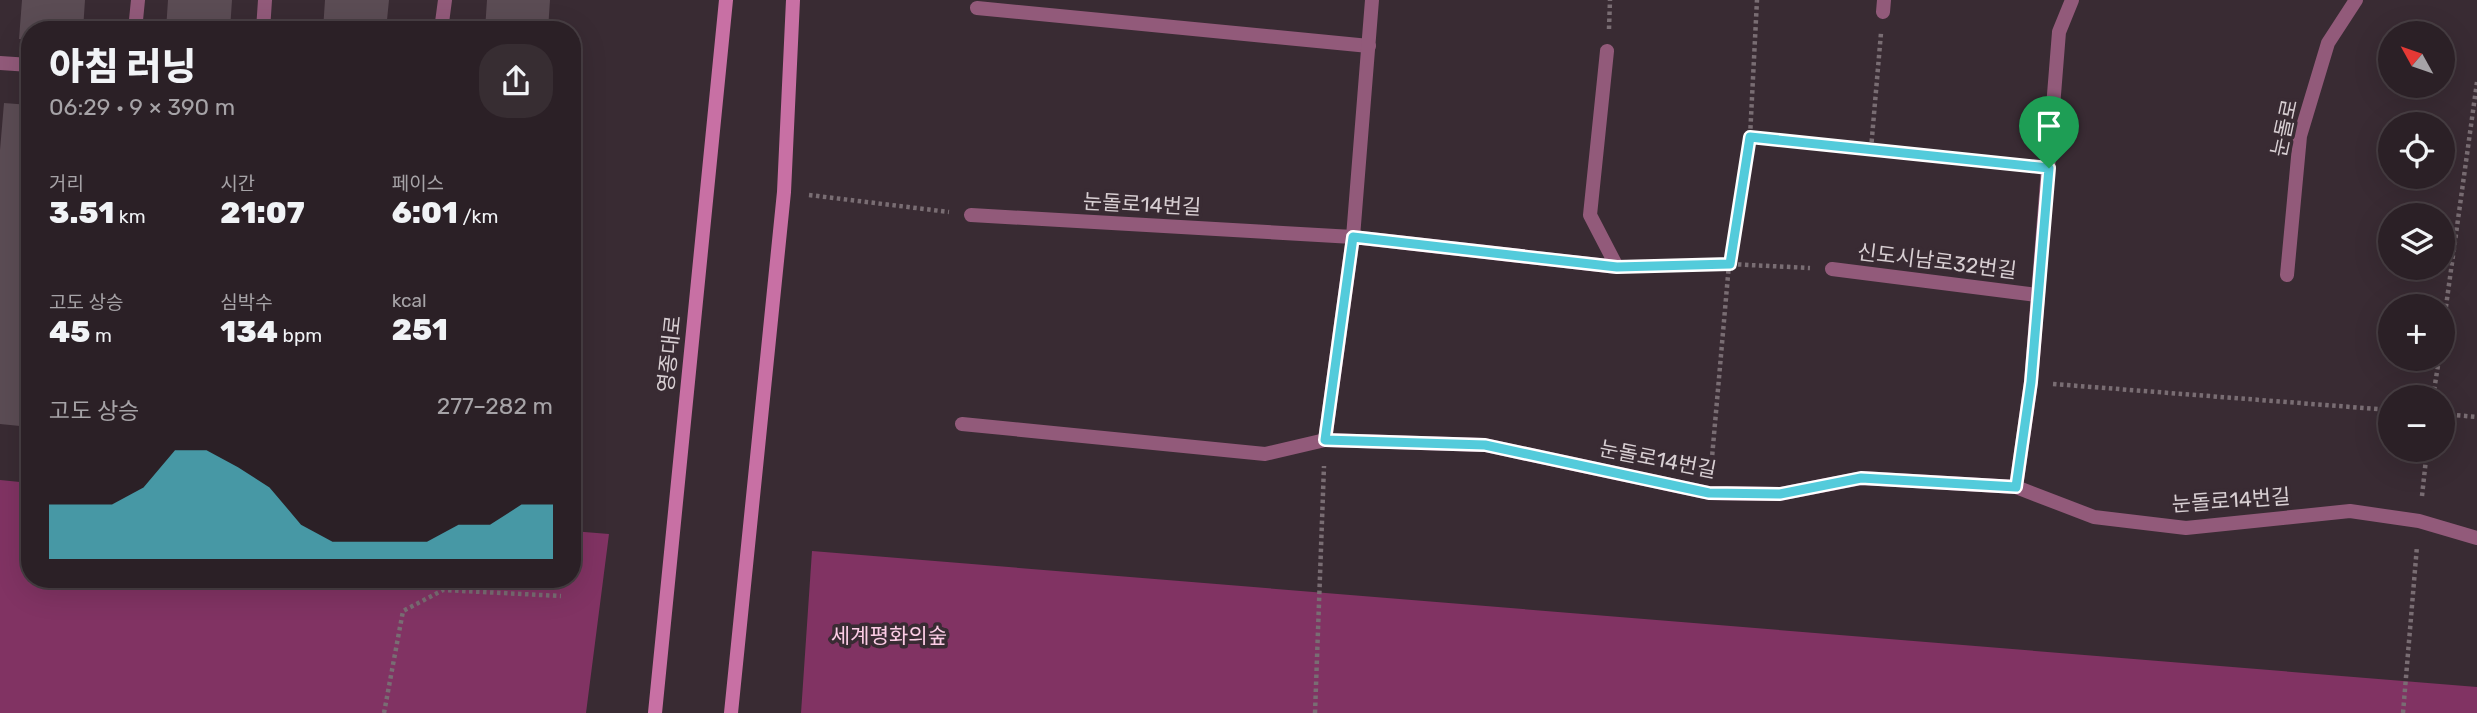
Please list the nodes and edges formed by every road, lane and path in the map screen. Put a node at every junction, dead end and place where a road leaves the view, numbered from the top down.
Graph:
1 (138, 0) edge
2 (265, 0) edge
3 (445, 0) edge
4 (726, 0) edge
5 (793, 0) edge
6 (1372, 0) edge
7 (1757, 0) edge
8 (2072, 0) edge
9 (2356, 0) edge
10 (1883, 6) edge
11 (977, 8) dead end
12 (136, 21) edge
13 (264, 21) edge
14 (442, 21) edge
15 (1369, 46) junction
16 (1607, 51) dead end
17 (0, 63) edge
18 (21, 64) edge
19 (2477, 82) edge
20 (1750, 137) junction
21 (1871, 149) junction
22 (2049, 168) junction
23 (785, 192) junction
24 (971, 215) joint
25 (1353, 237) junction
26 (1730, 264) junction
27 (1617, 267) junction
28 (1832, 270) joint
29 (2287, 275) dead end
30 (2448, 294) edge
31 (2038, 295) junction
32 (2031, 382) junction
33 (2378, 409) edge
34 (2455, 415) edge
35 (2477, 417) edge
36 (962, 424) dead end
37 (1325, 440) junction
38 (2426, 462) edge
39 (2016, 487) junction
40 (1709, 493) junction
41 (2419, 521) junction
42 (2477, 538) edge
43 (561, 596) dead end
44 (384, 713) edge
45 (655, 713) edge
46 (731, 713) edge
47 (1315, 713) edge
48 (2403, 713) edge

1 - 12 street
2 - 13 street
3 - 14 street
4 - 45 main road, 영종대로
5 - 23 main road
6 - 15 street
7 - 20 path
8 - 22 street, 신도시남로32번길
9 - 29 street, 눈돌로
10 - 21 path
11 - 15 street
15 - 25 street
16 - 27 street
17 - 18 street
19 - 30 path
20 - 21 path
20 - 26 path
21 - 22 path
22 - 31 street, 신도시남로32번길
23 - 24 path
23 - 46 main road
24 - 25 street, 눈돌로14번길
25 - 27 street, 눈돌로14번길
25 - 37 street
26 - 27 path
26 - 28 path
26 - 40 path
28 - 31 street, 신도시남로32번길
31 - 32 street, 신도시남로32번길
32 - 33 path
32 - 39 street, 신도시남로32번길
34 - 35 path
36 - 37 street, 눈돌로14번길
37 - 40 street, 눈돌로14번길
37 - 47 path
38 - 41 path
39 - 40 street, 눈돌로14번길
39 - 41 street, 눈돌로14번길
41 - 42 street, 눈돌로14번길
41 - 48 path
43 - 44 path

